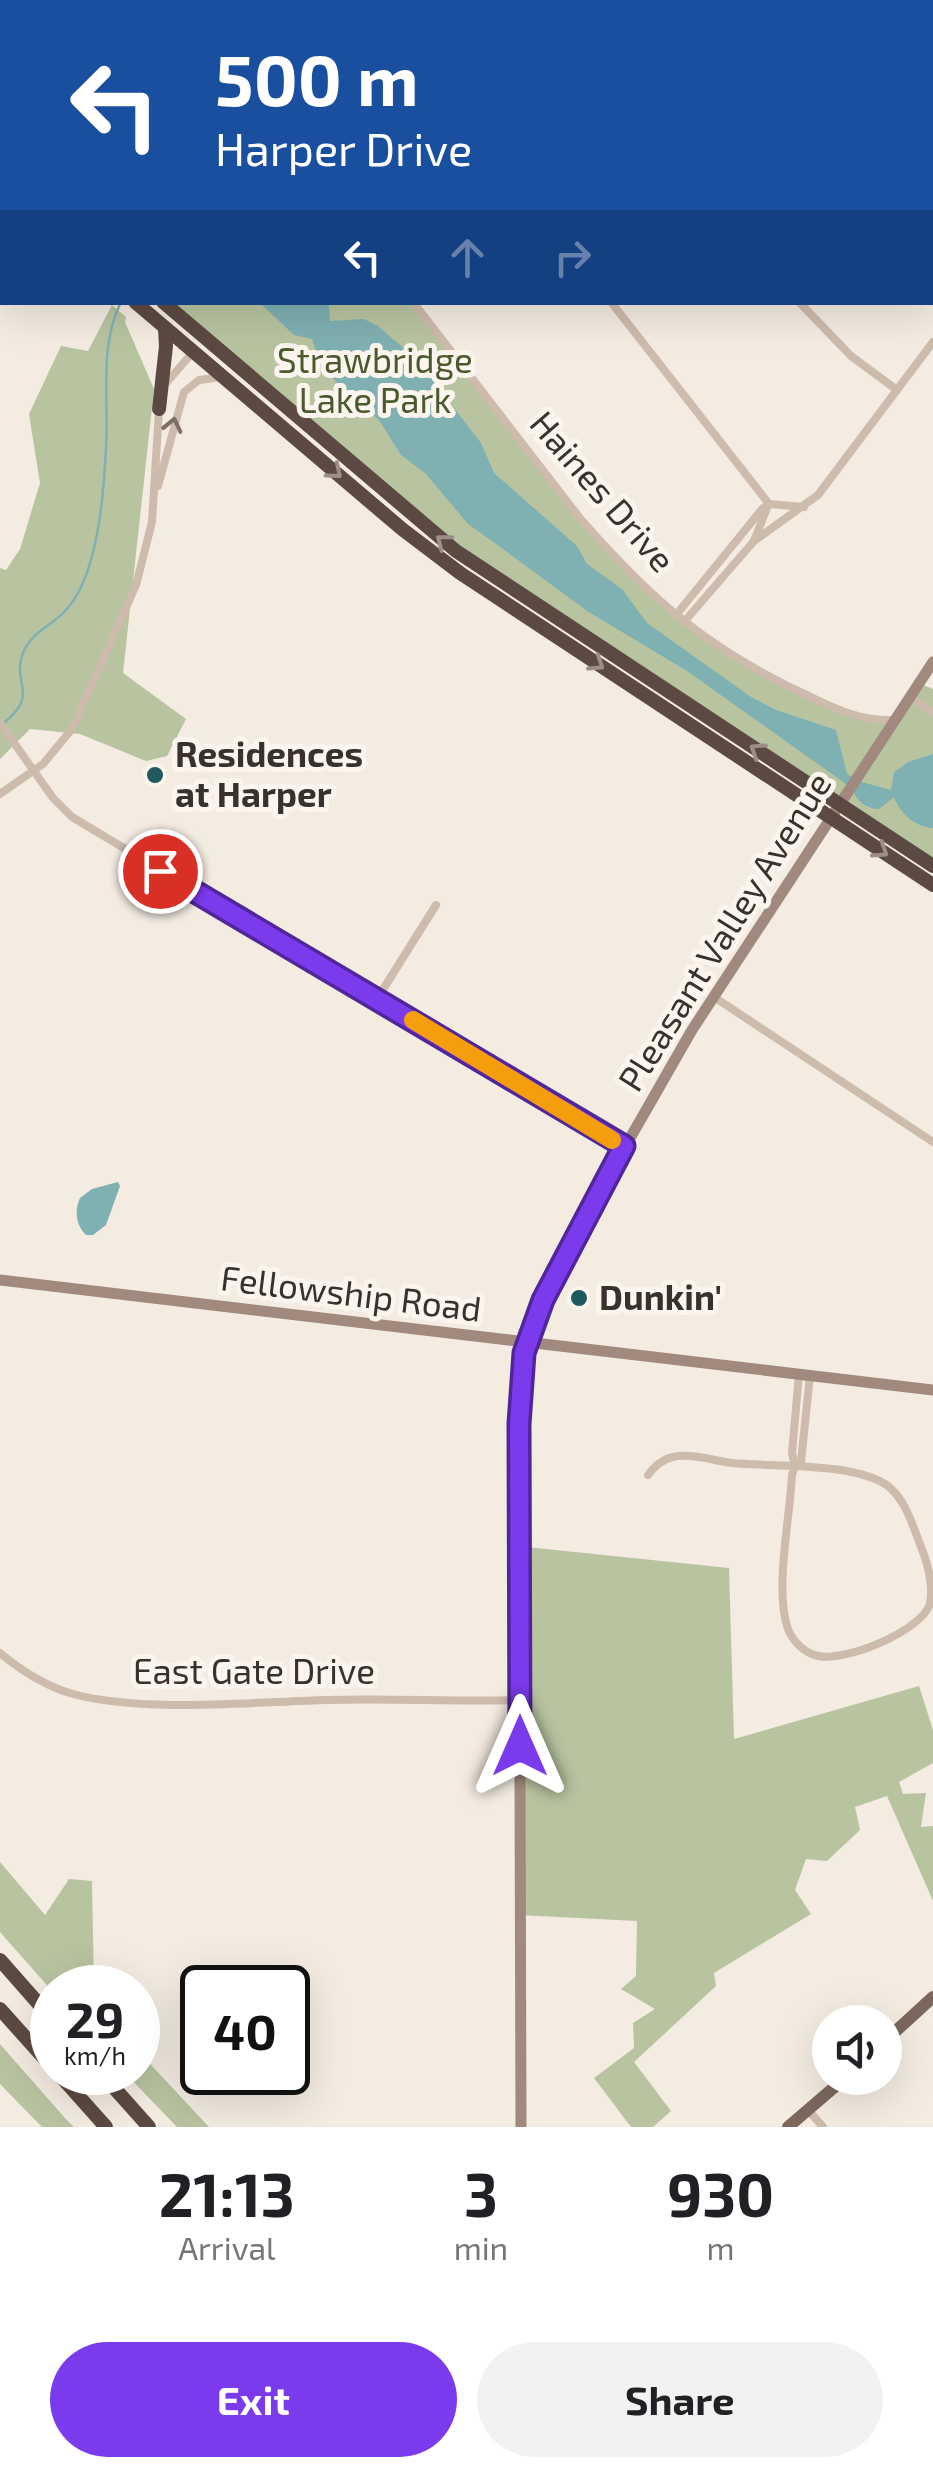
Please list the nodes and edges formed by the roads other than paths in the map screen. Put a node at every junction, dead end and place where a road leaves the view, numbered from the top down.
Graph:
1 (139, 305) edge
2 (166, 305) edge
3 (415, 305) edge
4 (613, 305) edge
5 (803, 305) edge
6 (165, 328) junction
7 (933, 342) edge
8 (193, 352) junction
9 (222, 377) junction
10 (256, 382) junction
11 (897, 390) junction
12 (159, 409) junction
13 (154, 500) junction
14 (769, 504) junction
15 (804, 507) junction
16 (754, 541) junction
17 (676, 616) junction
18 (684, 622) junction
19 (933, 662) edge
20 (910, 698) junction
21 (933, 712) edge
22 (893, 720) junction
23 (0, 723) edge
24 (34, 770) junction
25 (0, 794) edge
26 (838, 804) junction
27 (933, 866) edge
28 (933, 884) edge
29 (436, 905) dead end
30 (714, 996) junction
31 (378, 999) junction
32 (933, 1142) edge
33 (624, 1146) junction
34 (0, 1280) edge
35 (526, 1342) junction
36 (804, 1375) junction
37 (933, 1390) edge
38 (795, 1466) junction
39 (648, 1475) dead end
40 (0, 1653) edge
41 (520, 1700) junction
42 (0, 1960) edge
43 (30, 1994) edge
44 (933, 1997) edge
45 (0, 2008) edge
46 (902, 2025) edge
47 (30, 2042) edge
48 (77, 2095) edge
49 (120, 2095) edge
50 (825, 2095) edge
51 (808, 2111) junction
52 (106, 2127) edge
53 (148, 2127) edge
54 (521, 2127) edge
55 (788, 2127) edge
56 (823, 2127) edge

1 - 6 highway
2 - 10 highway
3 - 17 street, Haines Drive
4 - 14 street
5 - 11 street
6 - 8 highway
6 - 12 highway
7 - 11 street
8 - 9 highway
8 - 10 highway
8 - 12 street
13 -> 9 street
9 -> 26 highway
26 -> 10 highway
11 - 15 street
12 - 13 street
13 - 24 street
14 - 15 street
14 - 16 street
14 - 17 street
15 - 16 street
16 - 18 street
17 - 18 street, Haines Drive
18 - 22 street, Haines Drive
19 - 20 street, Pleasant Valley Avenue
20 - 21 street
20 - 22 street, Pleasant Valley Avenue
22 - 26 street, Pleasant Valley Avenue
23 - 24 street
24 - 25 street
24 - 31 street
26 - 27 highway
26 -> 28 highway
26 - 30 street, Pleasant Valley Avenue
29 - 31 street
30 - 32 street
30 - 33 street, Pleasant Valley Avenue
31 - 33 street
33 - 35 street, Pleasant Valley Avenue
34 - 35 street, Fellowship Road
35 - 36 street, Fellowship Road
35 - 41 street, Pleasant Valley Avenue
36 - 37 street, Fellowship Road
36 - 38 street
38 - 38 street
38 - 39 street
40 - 41 street, East Gate Drive
41 - 54 street, Pleasant Valley Avenue
42 - 43 highway
44 - 46 main road
45 - 47 highway
48 - 52 highway
49 - 53 highway
50 - 51 main road
51 - 55 main road
51 - 56 street

